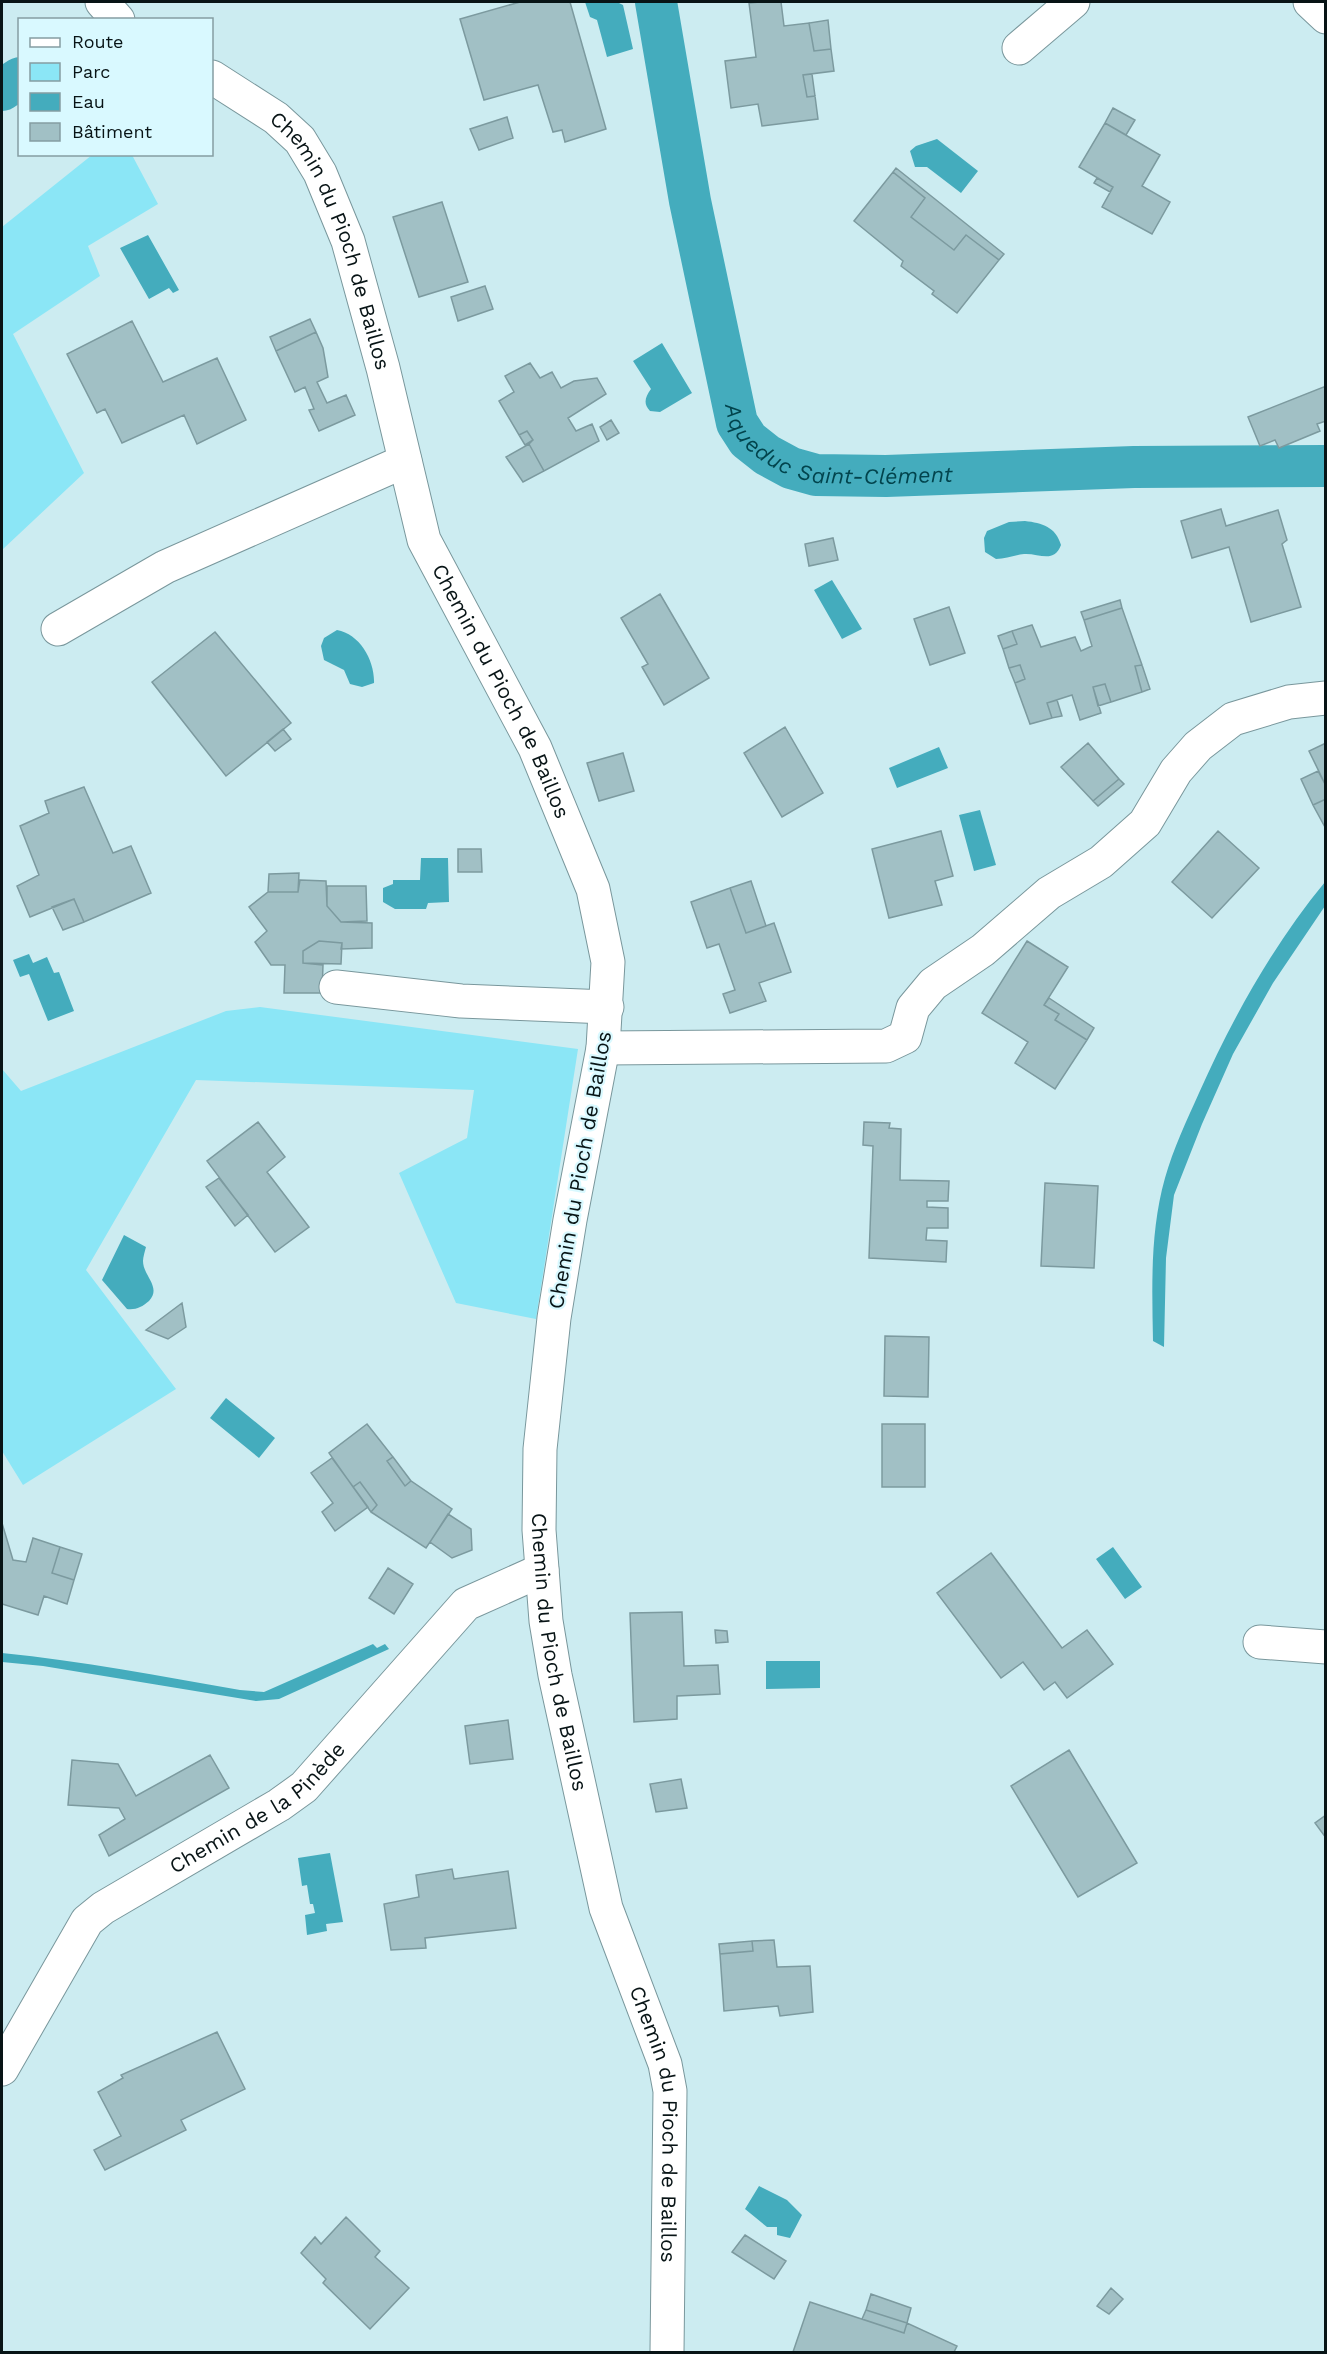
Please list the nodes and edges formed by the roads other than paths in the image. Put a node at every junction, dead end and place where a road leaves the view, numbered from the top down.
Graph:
1 (102, 2) edge
2 (1073, 2) edge
3 (1310, 2) edge
4 (1326, 17) edge
5 (116, 18) edge
6 (1019, 48) dead end
7 (213, 77) edge
8 (405, 461) junction
9 (58, 629) dead end
10 (1326, 698) edge
11 (336, 987) dead end
12 (607, 1007) junction
13 (603, 1048) junction
14 (542, 1570) junction
15 (1260, 1642) dead end
16 (1326, 1647) edge
17 (2, 2070) edge
18 (668, 2352) edge

1 - 5 street
2 - 6 street
3 - 4 street
7 - 8 street, Chemin du Pioch de Baillos
8 - 9 street
8 - 12 street, Chemin du Pioch de Baillos
10 - 13 street
11 - 12 street
12 - 13 street, Chemin du Pioch de Baillos
13 - 14 street, Chemin du Pioch de Baillos
14 - 17 street, Chemin de la Pinède
14 - 18 street, Chemin du Pioch de Baillos
15 - 16 street

